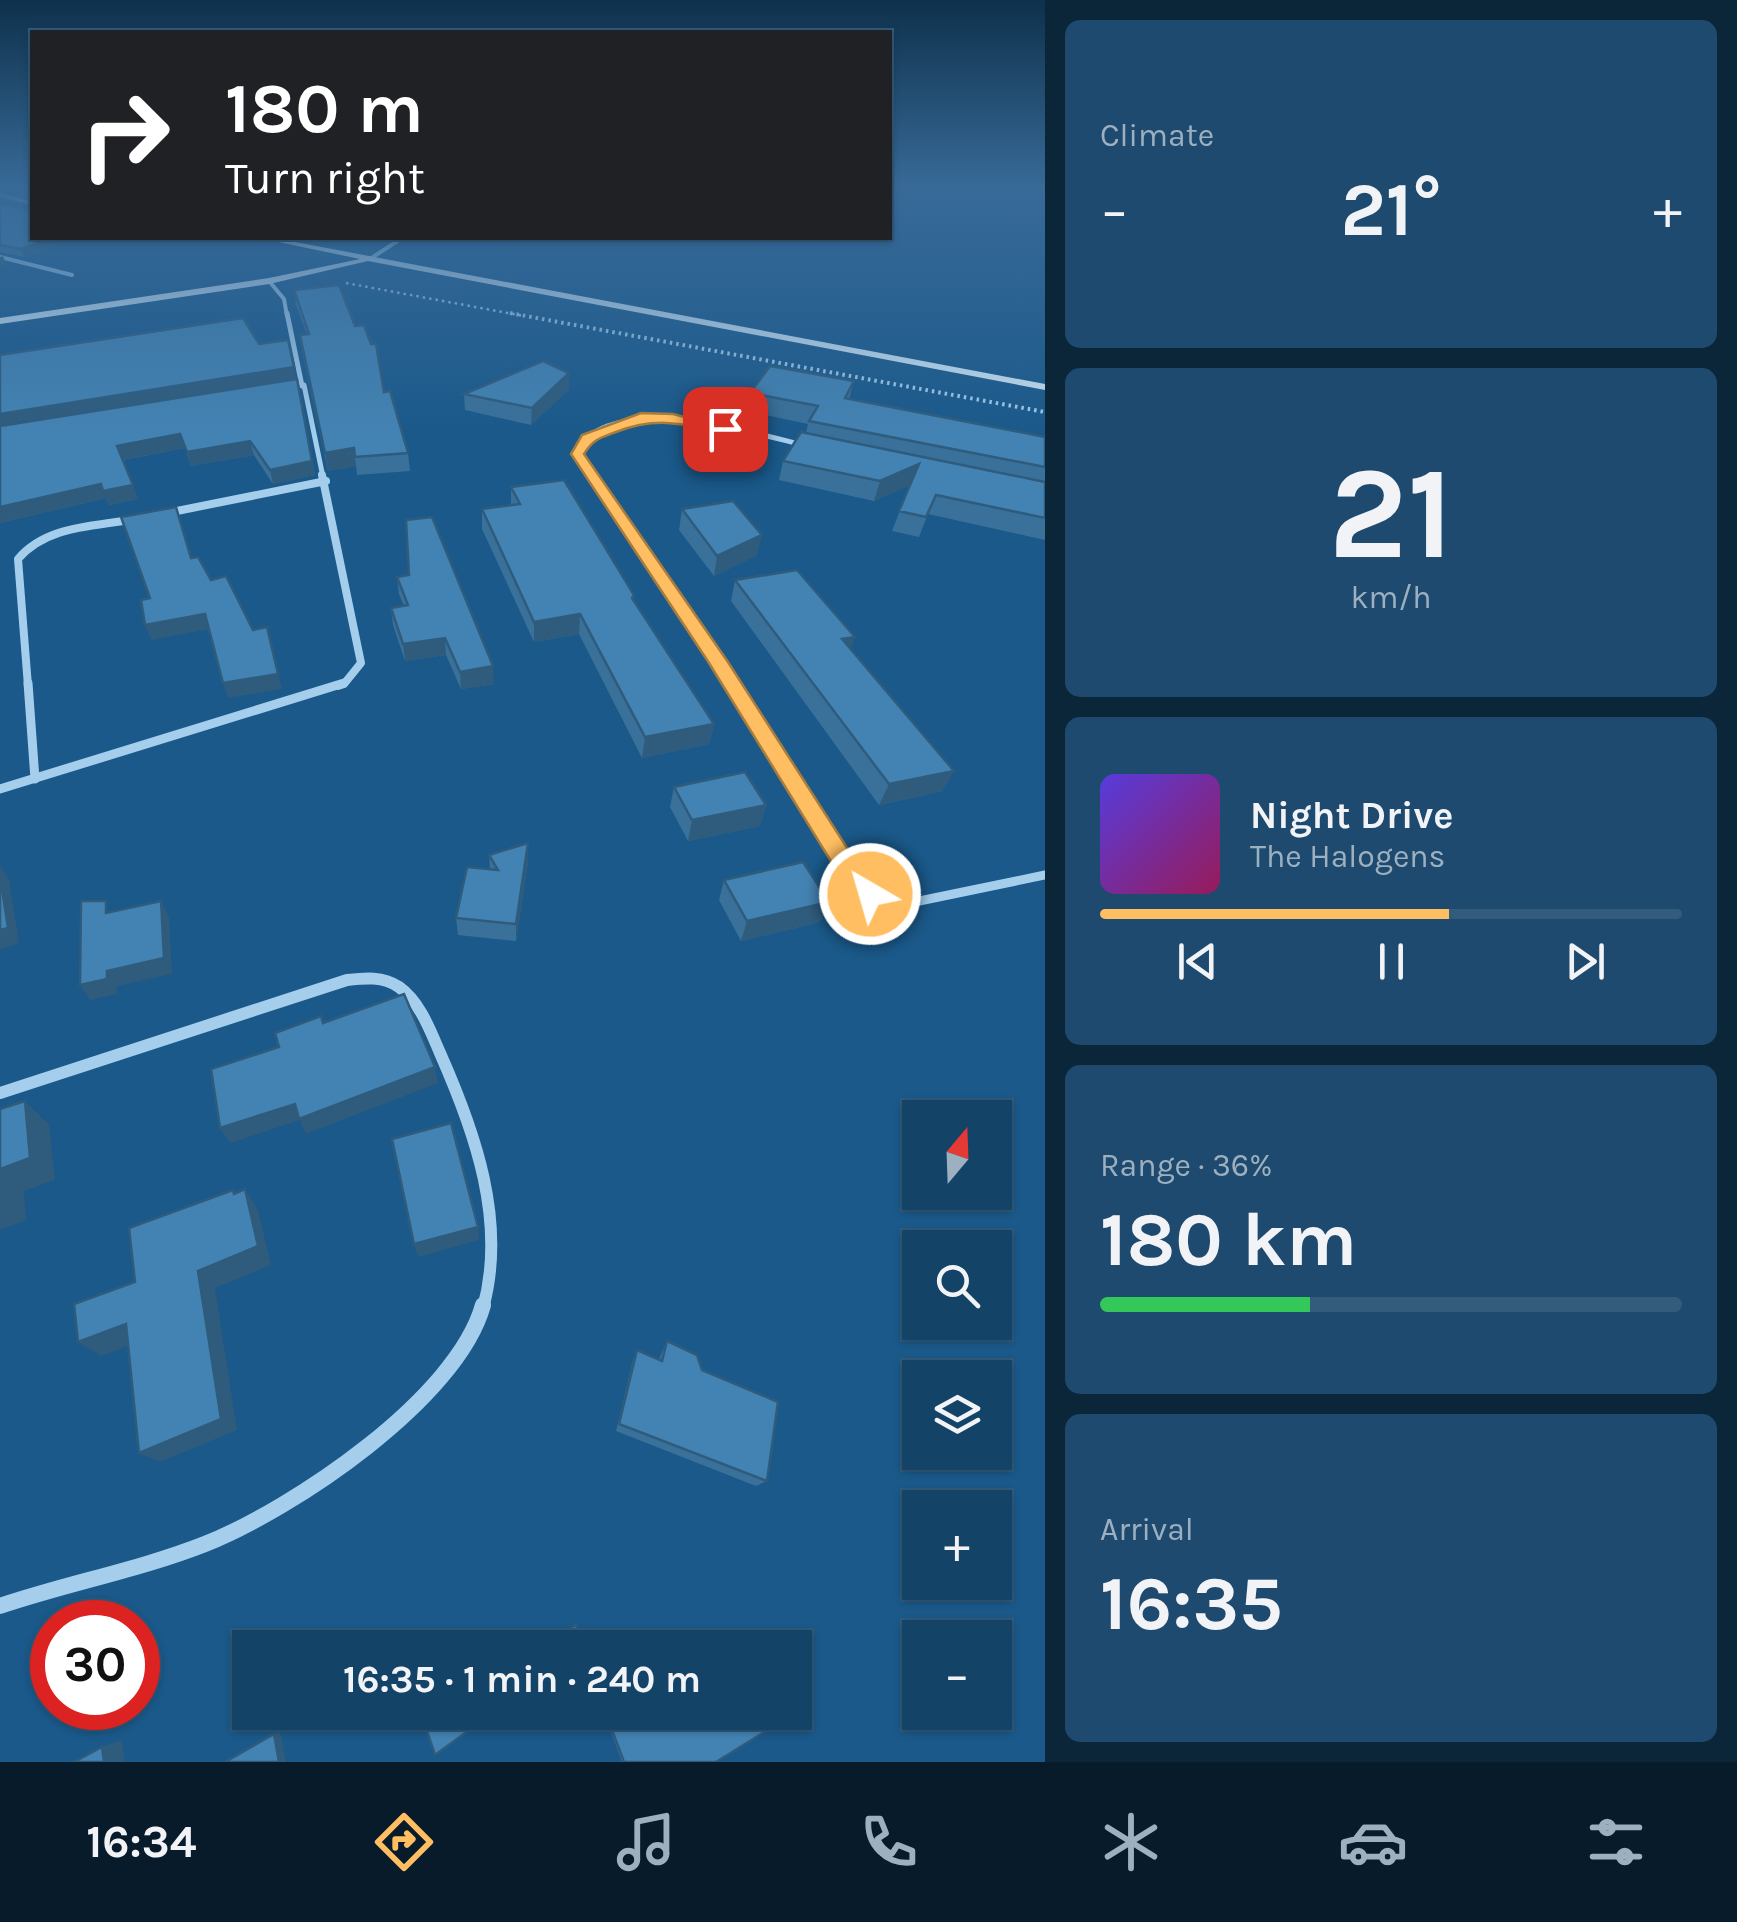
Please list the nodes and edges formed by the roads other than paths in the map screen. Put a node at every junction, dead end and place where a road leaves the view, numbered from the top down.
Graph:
1 (65, 272) edge
2 (317, 272) edge
3 (444, 272) edge
4 (72, 274) dead end
5 (269, 281) junction
6 (0, 321) edge
7 (304, 385) junction
8 (1044, 387) edge
9 (285, 388) edge
10 (820, 449) edge
11 (326, 481) junction
12 (35, 779) junction
13 (0, 789) edge
14 (1044, 876) edge
15 (0, 1094) edge
16 (0, 1606) edge

1 - 4 street
2 - 5 street
3 - 8 street
5 - 6 street
5 - 7 street
7 - 9 street
7 - 11 street
10 - 14 street
11 - 12 street
11 - 12 street
12 - 13 street
15 - 16 street

